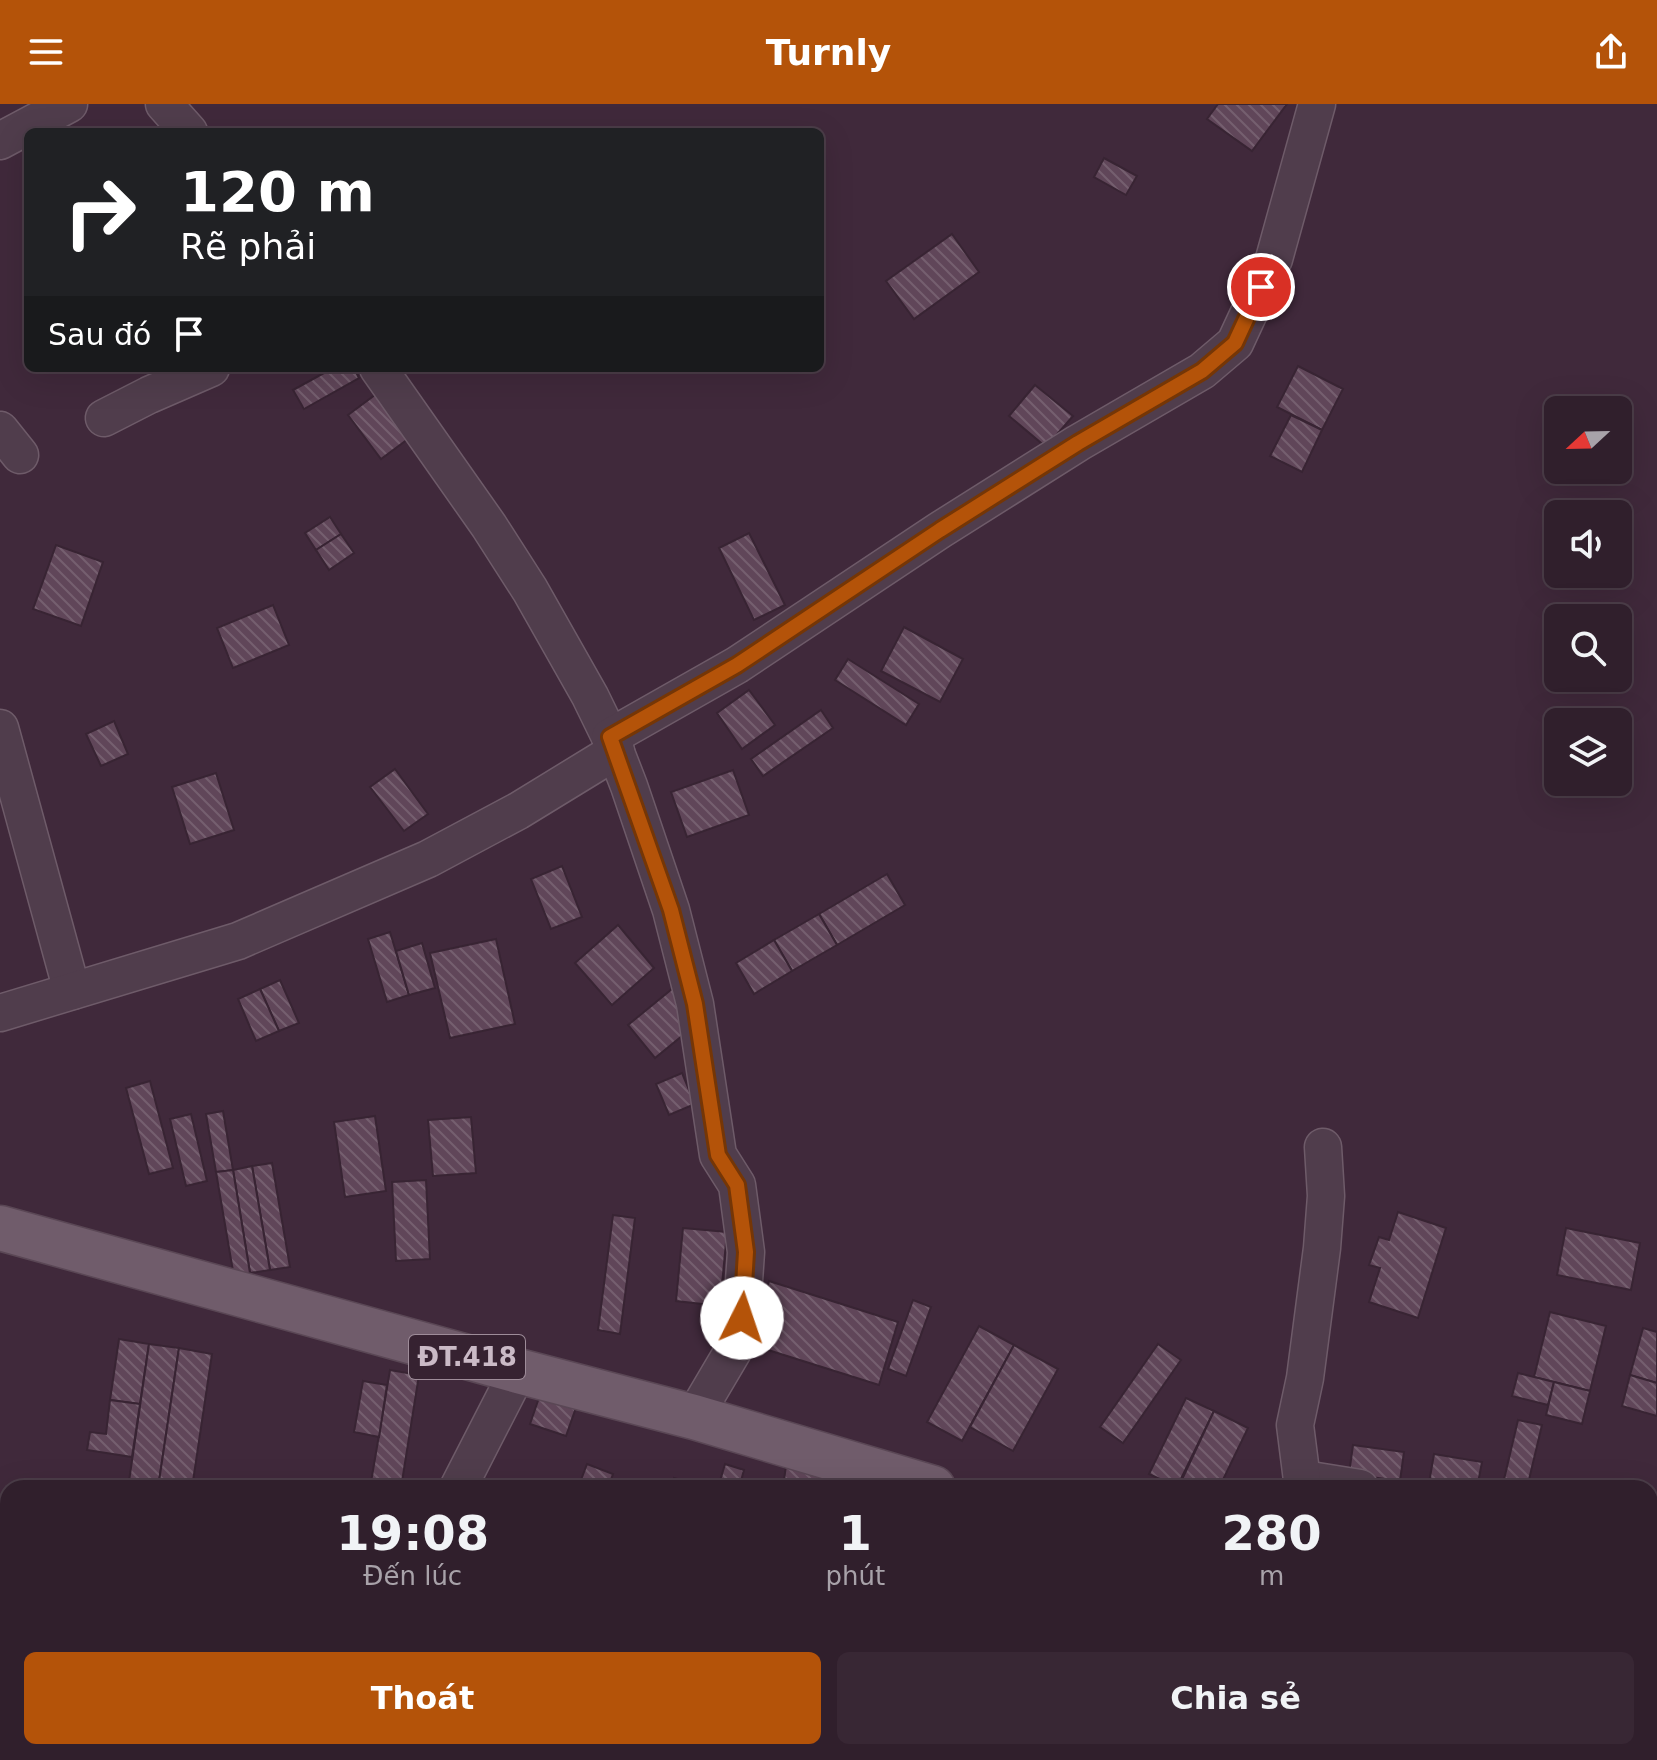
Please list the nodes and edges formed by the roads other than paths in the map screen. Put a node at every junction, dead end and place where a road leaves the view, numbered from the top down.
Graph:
1 (69, 104) edge
2 (164, 104) edge
3 (1317, 104) edge
4 (24, 128) edge
5 (24, 128) edge
6 (185, 128) edge
7 (0, 141) edge
8 (202, 372) edge
9 (381, 372) edge
10 (104, 418) dead end
11 (0, 728) edge
12 (613, 744) junction
13 (72, 991) junction
14 (0, 1013) edge
15 (1323, 1147) dead end
16 (0, 1228) edge
17 (518, 1371) junction
18 (694, 1417) junction
19 (462, 1480) edge
20 (900, 1480) edge
21 (1303, 1480) edge

1 - 5 street
2 - 6 street
3 - 12 street
4 - 7 street
8 - 10 street
9 - 12 street
11 - 13 street
12 - 13 street
12 - 18 street
13 - 14 street
15 - 21 street
16 - 17 main road, ĐT.418
17 - 18 main road, ĐT.418
17 - 19 street
18 - 20 main road, ĐT.418

